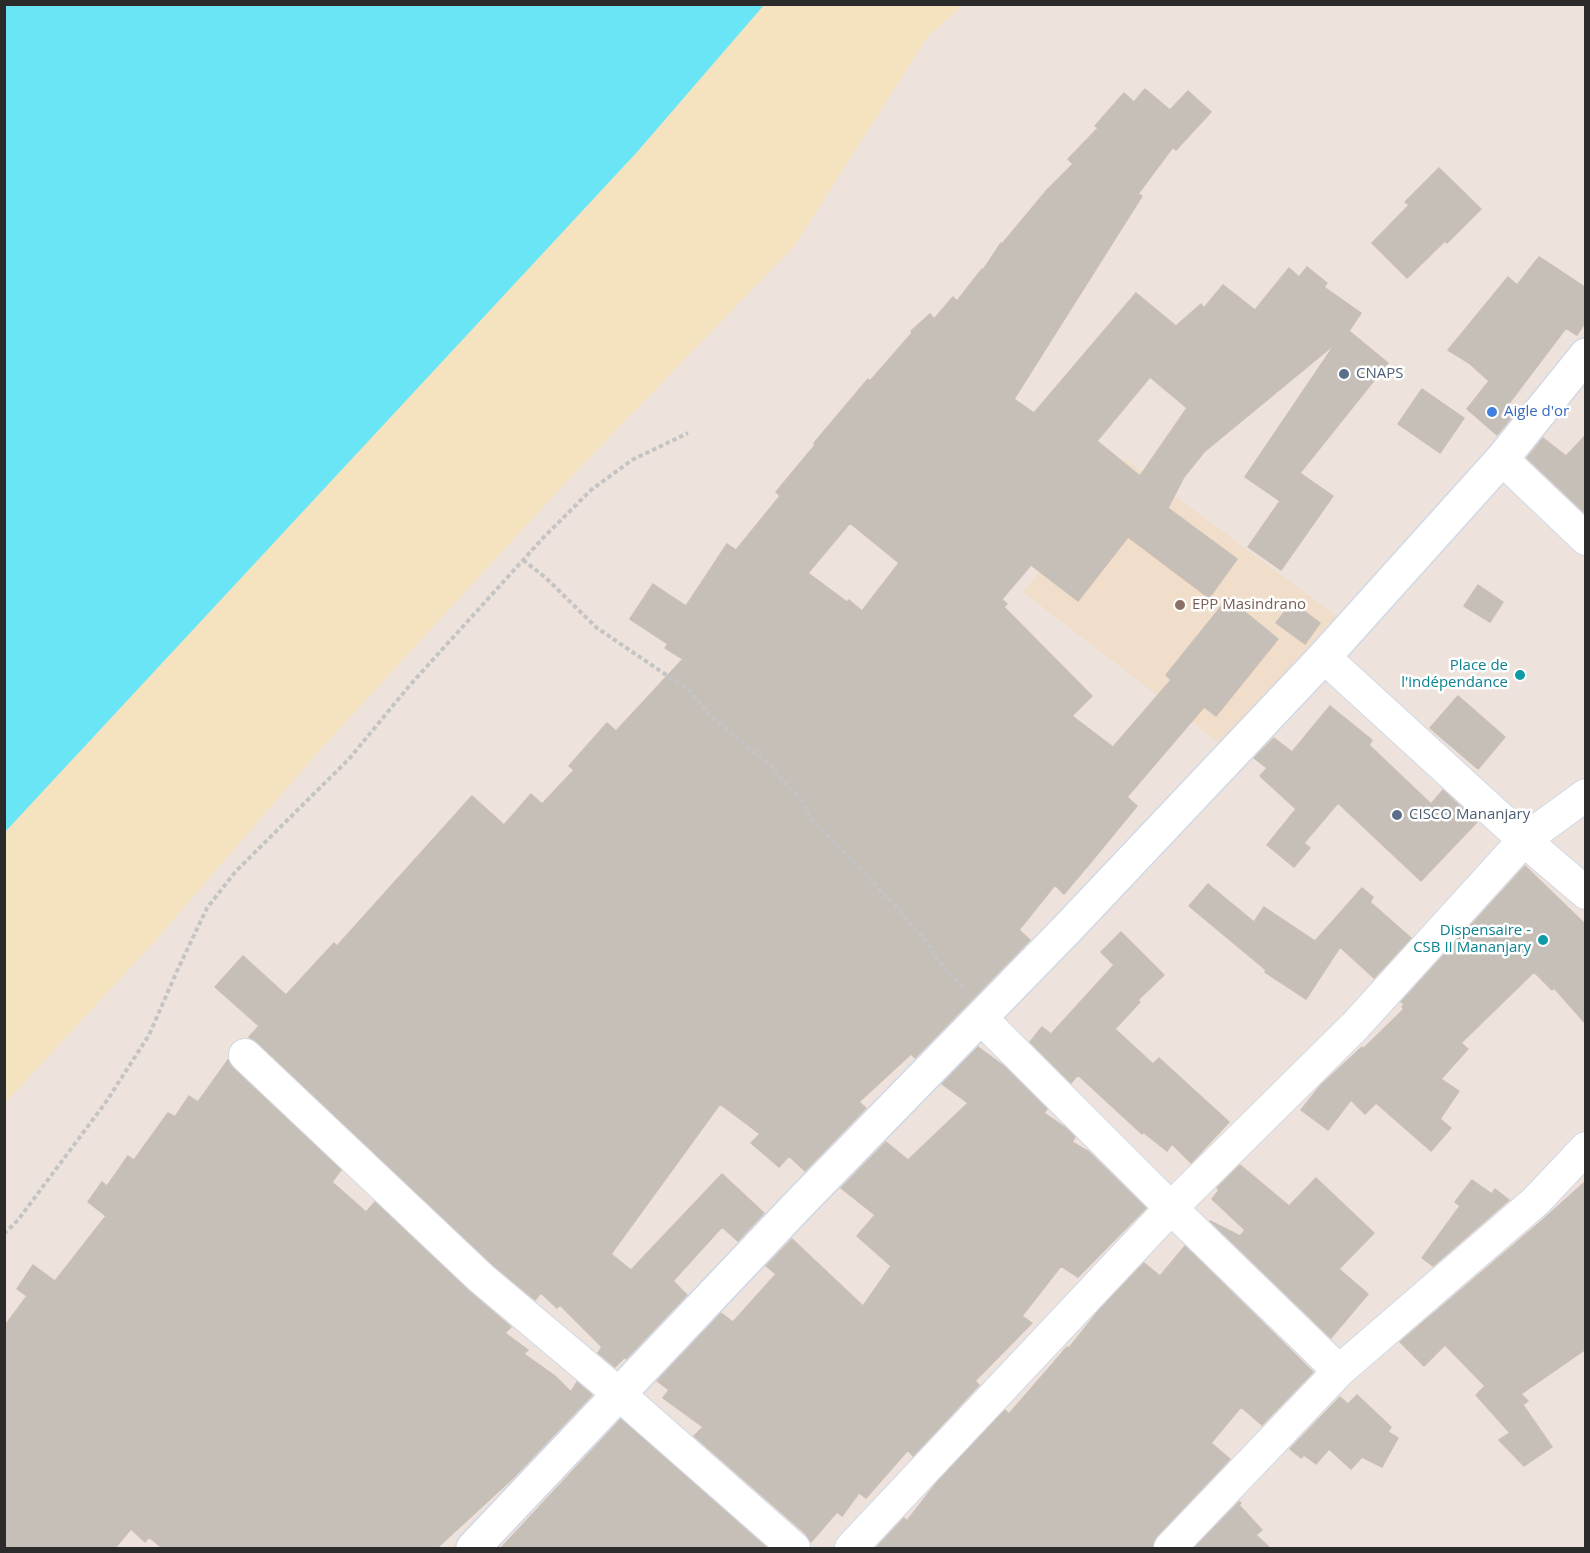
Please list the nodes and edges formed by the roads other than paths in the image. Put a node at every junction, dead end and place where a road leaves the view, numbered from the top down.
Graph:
1 (1586, 355) edge
2 (1502, 459) junction
3 (1586, 539) edge
4 (1324, 657) junction
5 (1586, 795) edge
6 (1524, 840) junction
7 (1586, 893) edge
8 (981, 1018) junction
9 (245, 1055) dead end
10 (1586, 1148) edge
11 (1171, 1208) junction
12 (1339, 1371) junction
13 (620, 1395) junction
14 (473, 1548) edge
15 (794, 1548) edge
16 (851, 1548) edge
17 (1170, 1548) edge

1 - 2 street
2 - 3 street
2 - 4 street
4 - 6 street
4 - 8 street
5 - 6 street
6 - 7 street
6 - 11 street
8 - 11 street
8 - 13 street
9 - 13 street
10 - 12 street
11 - 12 street
11 - 16 street
12 - 17 street
13 - 14 street
13 - 15 street

